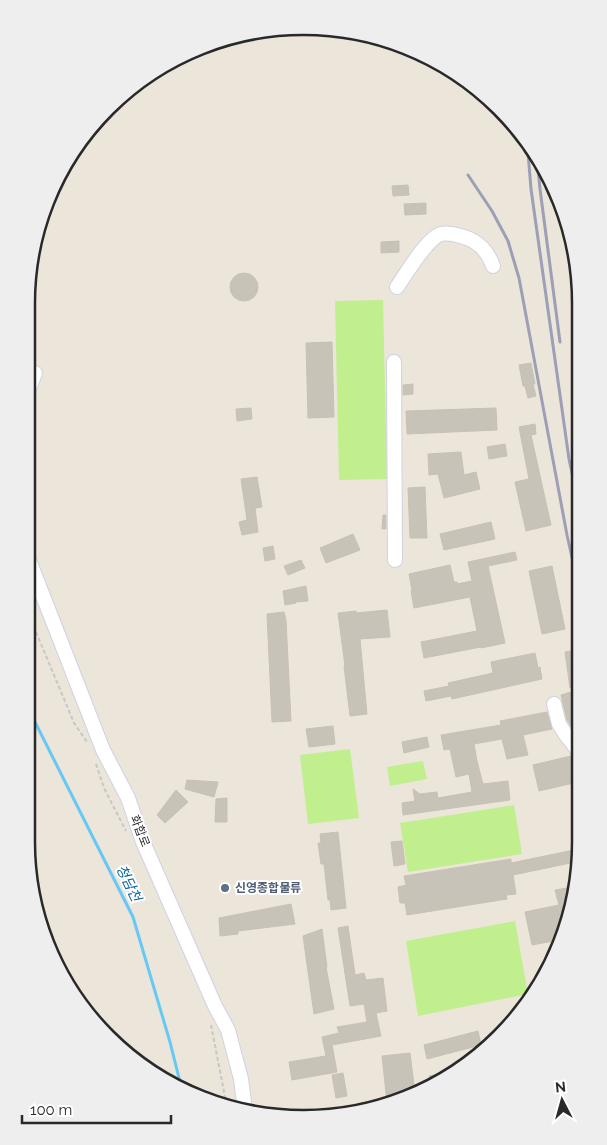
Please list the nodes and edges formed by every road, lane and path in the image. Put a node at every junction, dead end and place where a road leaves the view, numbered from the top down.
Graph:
1 (493, 266) dead end
2 (397, 287) dead end
3 (394, 362) dead end
4 (394, 560) dead end
5 (35, 578) edge
6 (35, 630) edge
7 (554, 704) dead end
8 (572, 743) edge
9 (91, 748) dead end
10 (98, 773) dead end
11 (126, 832) dead end
12 (210, 1022) dead end
13 (225, 1098) edge
14 (244, 1103) edge

1 - 2 street
3 - 4 street
5 - 14 street, 화합로
6 - 9 path
7 - 8 street
10 - 11 path
12 - 13 path

